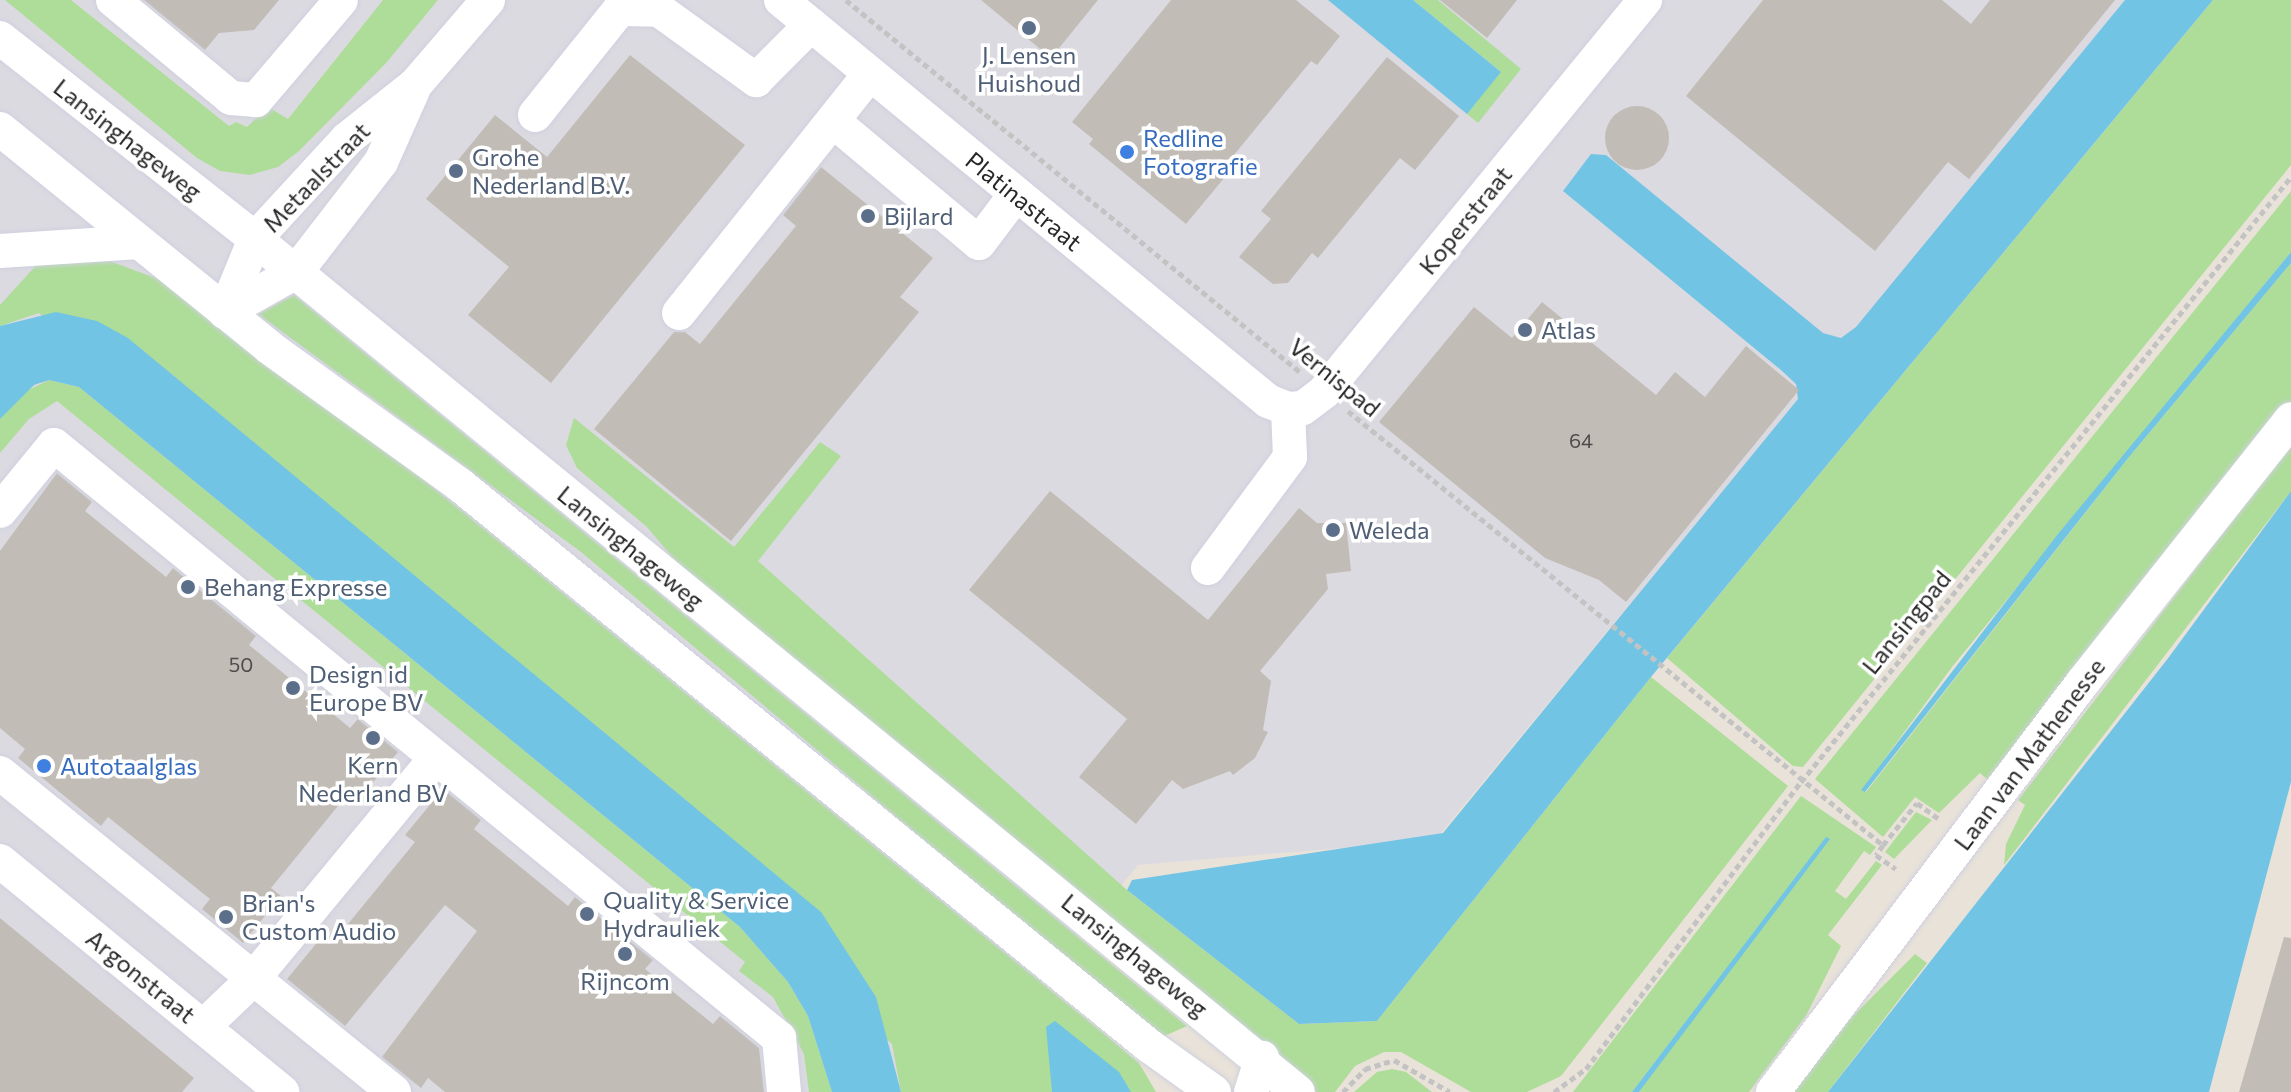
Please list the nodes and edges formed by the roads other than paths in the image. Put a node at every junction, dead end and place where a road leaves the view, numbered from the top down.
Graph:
1 (113, 0) edge
2 (341, 0) edge
3 (488, 0) edge
4 (781, 0) edge
5 (1645, 0) edge
6 (811, 25) junction
7 (0, 38) edge
8 (870, 74) junction
9 (415, 85) junction
10 (535, 115) dead end
11 (833, 121) junction
12 (0, 129) edge
13 (1016, 194) junction
14 (255, 239) junction
15 (139, 242) junction
16 (0, 251) edge
17 (296, 272) junction
18 (225, 312) junction
19 (679, 313) dead end
20 (1278, 405) junction
21 (2291, 420) edge
22 (0, 511) edge
23 (1208, 568) dead end
24 (436, 758) junction
25 (0, 773) edge
26 (0, 861) edge
27 (253, 979) junction
28 (203, 1027) junction
29 (1262, 1058) junction
30 (282, 1092) edge
31 (394, 1092) edge
32 (784, 1092) edge
33 (1214, 1092) edge
34 (1251, 1092) edge
35 (1298, 1092) edge
36 (1773, 1092) edge

1 - 2 street
3 - 9 street, Metaalstraat
4 - 6 street, Platinastraat
5 - 20 street, Koperstraat
6 - 8 street, Platinastraat
6 - 10 street
7 - 14 street, Lansinghageweg
8 - 11 street
8 - 13 street, Platinastraat
9 - 14 street, Metaalstraat
9 - 17 street, Metaalstraat
11 - 13 street
11 - 19 street
12 - 15 street
13 - 20 street, Platinastraat
14 - 17 street, Lansinghageweg
14 - 18 street, Metaalstraat
15 - 16 street
15 - 18 street
17 - 18 street, Metaalstraat
17 - 29 street, Lansinghageweg
18 - 33 street
20 - 23 street
21 - 36 street, Laan van Mathenesse
22 - 24 street
24 - 27 street
24 - 32 street
25 - 27 street
26 - 28 street, Argonstraat
27 - 28 street
27 - 31 street
28 - 30 street, Argonstraat
29 - 33 street
29 - 34 street
29 - 35 street

